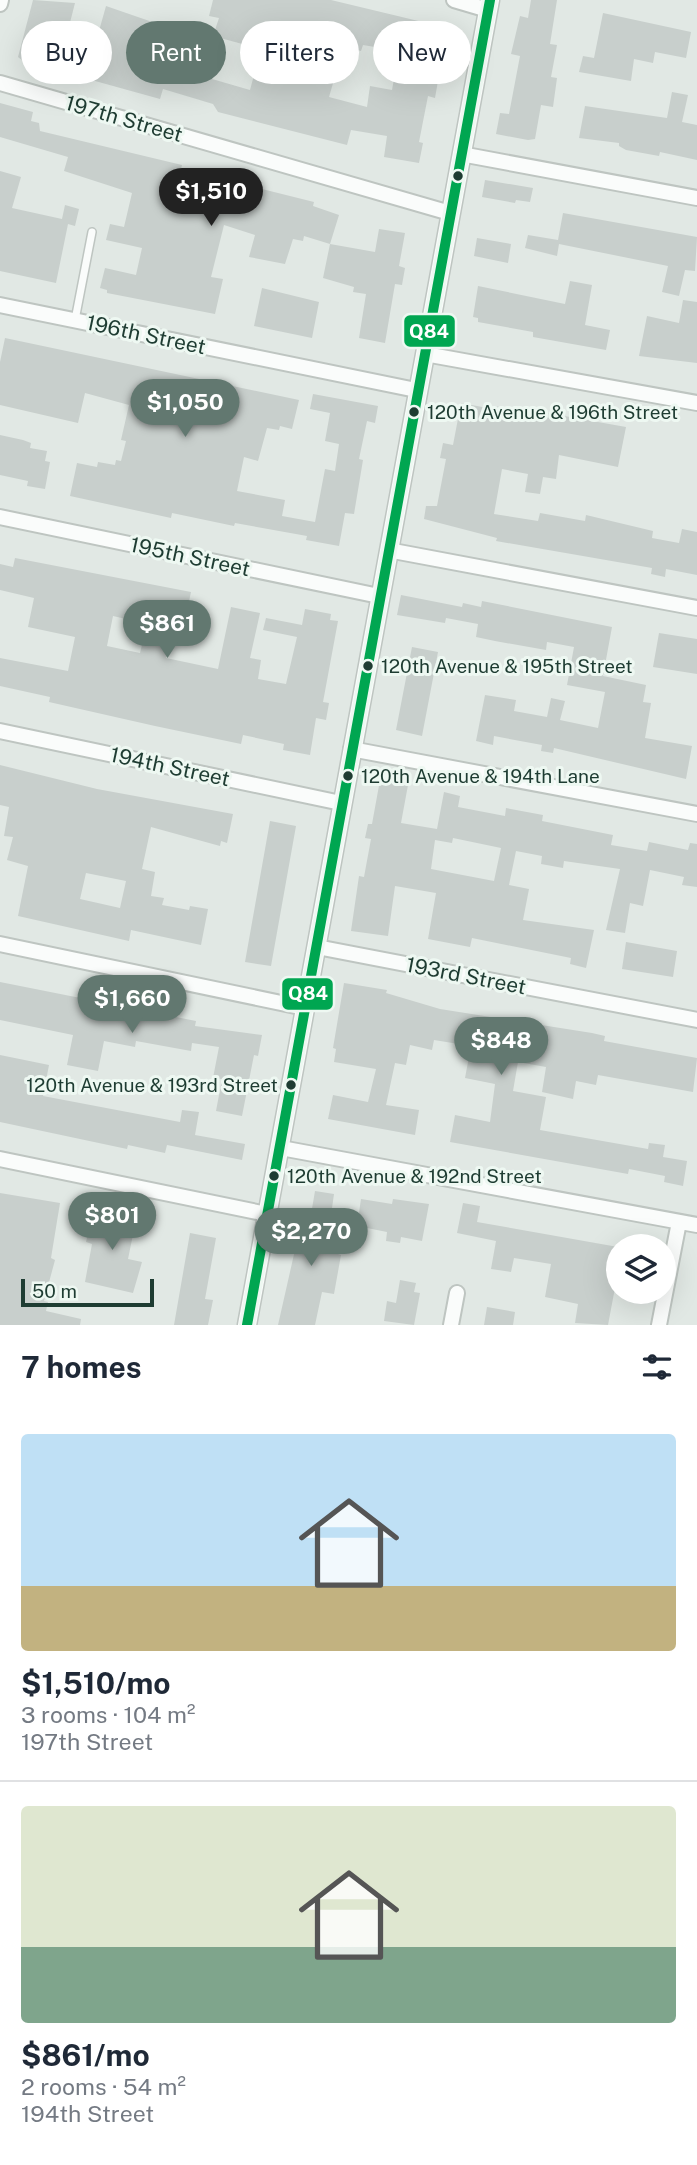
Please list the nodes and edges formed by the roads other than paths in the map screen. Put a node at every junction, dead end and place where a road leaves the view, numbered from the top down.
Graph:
1 (454, 0) edge
2 (489, 5) edge
3 (0, 83) edge
4 (461, 154) junction
5 (697, 198) edge
6 (450, 213) junction
7 (92, 232) dead end
8 (0, 305) edge
9 (75, 320) junction
10 (425, 354) junction
11 (416, 390) junction
12 (697, 403) edge
13 (0, 517) edge
14 (388, 550) junction
15 (379, 596) junction
16 (697, 608) edge
17 (0, 731) edge
18 (351, 749) junction
19 (341, 803) junction
20 (697, 814) edge
21 (0, 944) edge
22 (317, 947) junction
23 (305, 1008) junction
24 (697, 1020) edge
25 (281, 1148) junction
26 (0, 1159) edge
27 (267, 1214) junction
28 (680, 1222) junction
29 (697, 1225) edge
30 (457, 1293) dead end
31 (247, 1325) edge
32 (451, 1325) edge
33 (660, 1325) edge

1 - 2 street
2 - 4 street
3 - 6 street, 197th Street
4 - 5 street
4 - 6 street
6 - 10 street
7 - 9 lane
8 - 9 street, 196th Street
9 - 11 street, 196th Street
10 - 11 street
10 - 12 street
11 - 14 street
13 - 15 street, 195th Street
14 - 15 street
14 - 16 street
15 - 18 street
17 - 19 street, 194th Street
18 - 19 street
18 - 20 street
19 - 22 street
21 - 23 street
22 - 23 street
22 - 24 street, 193rd Street
23 - 25 street
25 - 27 street
25 - 28 street
26 - 27 street
27 - 31 street
28 - 29 street
28 - 33 street
30 - 32 street

